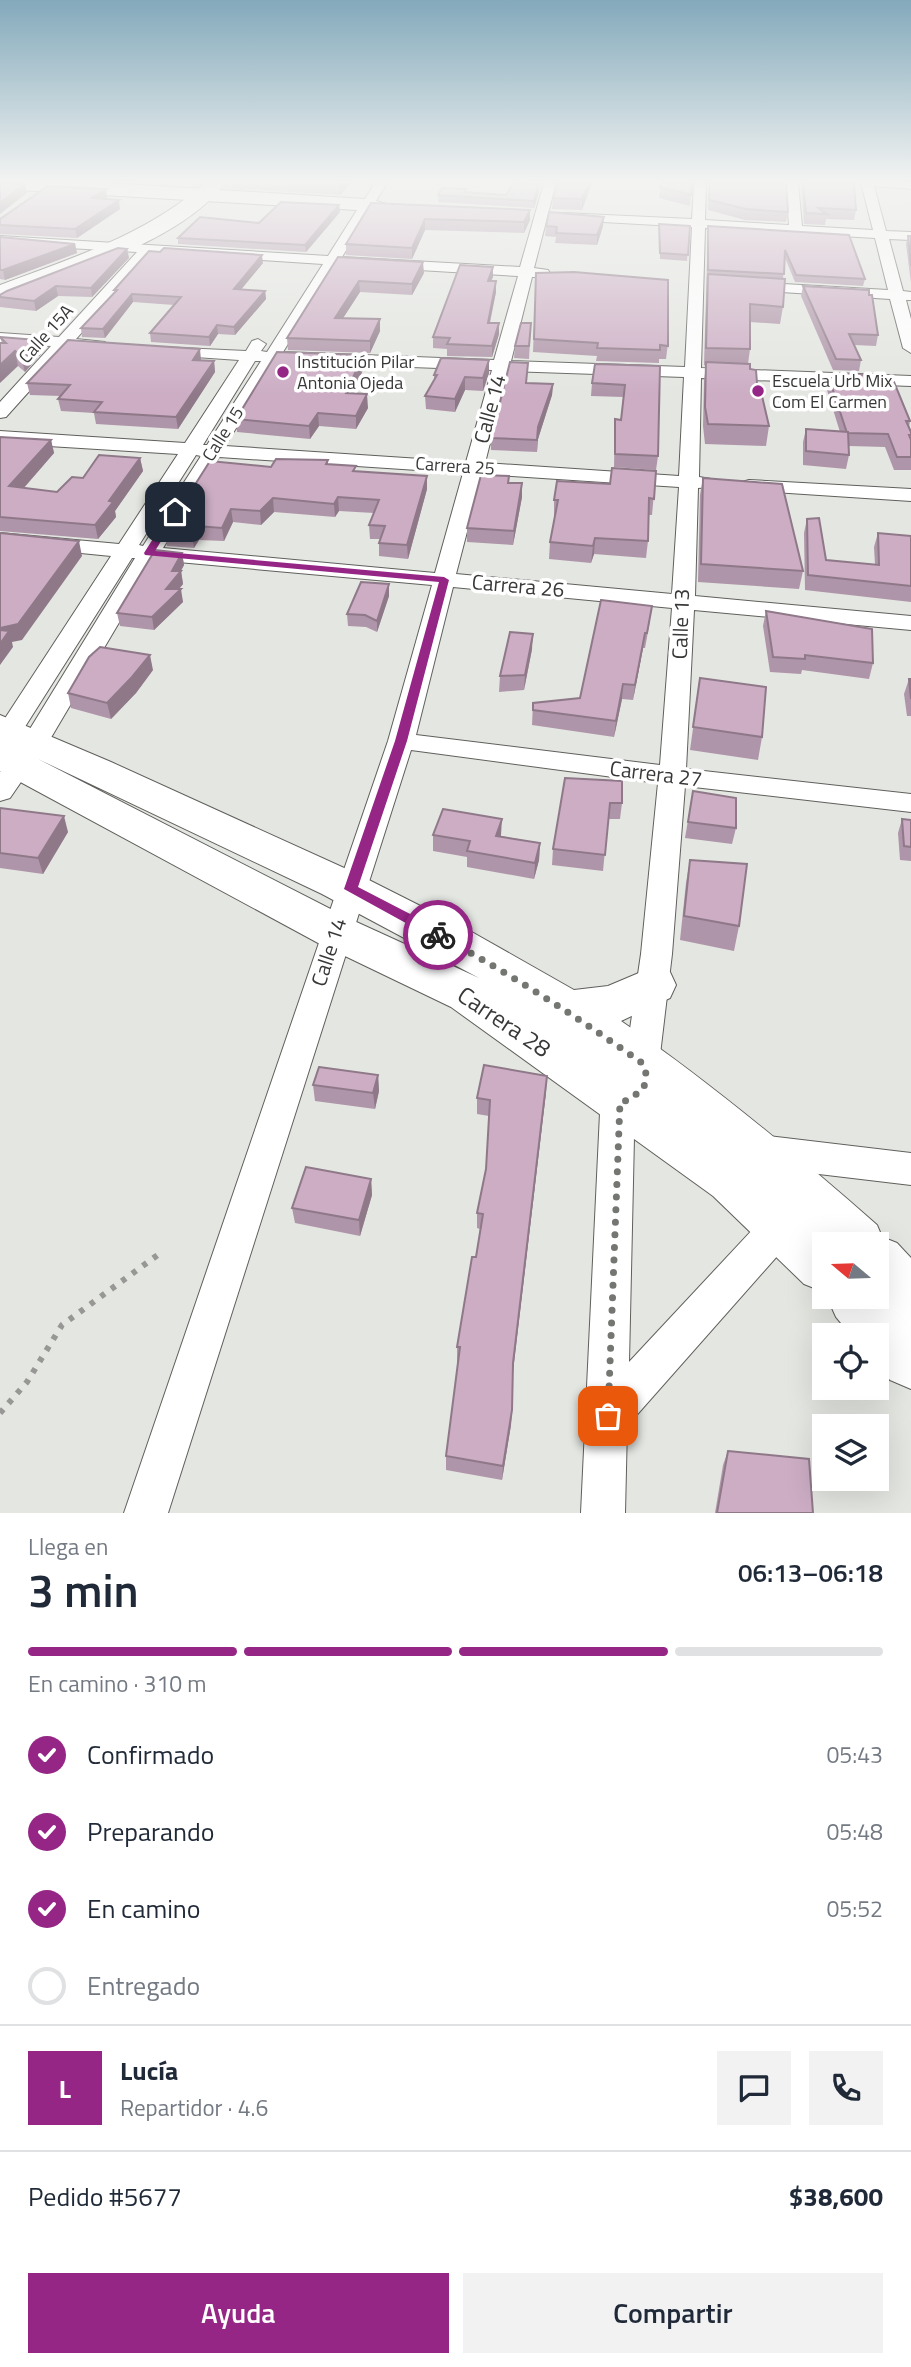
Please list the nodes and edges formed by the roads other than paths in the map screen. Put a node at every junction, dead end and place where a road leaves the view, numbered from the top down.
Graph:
1 (100, 254) edge
2 (144, 254) edge
3 (222, 254) edge
4 (330, 254) edge
5 (538, 254) edge
6 (697, 254) edge
7 (894, 254) edge
8 (325, 260) junction
9 (539, 273) junction
10 (736, 285) edge
11 (0, 293) edge
12 (906, 295) edge
13 (0, 338) edge
14 (65, 342) junction
15 (118, 346) edge
16 (144, 348) edge
17 (911, 348) edge
18 (250, 356) junction
19 (272, 357) junction
20 (501, 366) junction
21 (692, 373) junction
22 (911, 381) edge
23 (0, 413) edge
24 (0, 437) edge
25 (191, 448) junction
26 (214, 449) junction
27 (474, 468) junction
28 (687, 482) junction
29 (911, 495) edge
30 (0, 539) edge
31 (124, 551) junction
32 (149, 553) junction
33 (444, 580) junction
34 (682, 600) junction
35 (911, 623) edge
36 (401, 741) junction
37 (9, 751) edge
38 (675, 776) junction
39 (911, 803) edge
40 (351, 889) junction
41 (336, 932) junction
42 (653, 985) junction
43 (567, 1010) junction
44 (642, 1063) junction
45 (620, 1102) junction
46 (755, 1151) junction
47 (911, 1169) edge
48 (782, 1224) junction
49 (845, 1232) edge
50 (812, 1253) edge
51 (889, 1275) edge
52 (911, 1299) edge
53 (867, 1309) edge
54 (911, 1359) edge
55 (608, 1416) junction
56 (146, 1513) edge
57 (603, 1513) edge

1 - 11 highway
2 - 14 street, Calle 15A
3 - 8 street
4 - 8 street, Calle 15
5 - 9 street, Calle 14
6 - 21 street, Calle 13
7 - 12 street
8 - 9 street
8 - 18 street, Calle 15
8 - 19 street, Calle 15
9 - 20 street, Calle 14
10 - 12 street
12 - 17 street
13 - 14 street
14 - 15 street
14 - 23 street, Calle 15A
16 - 18 street
18 - 19 street
18 - 25 street, Calle 15
19 - 20 street
19 - 26 street, Calle 15
20 - 21 street
20 - 27 street, Calle 14
21 - 22 street
21 - 28 street, Calle 13
24 - 25 street, Carrera 25
25 - 26 street, Carrera 25
25 - 31 street, Calle 15
26 - 27 street, Carrera 25
26 - 32 street, Calle 15
27 - 28 street, Carrera 25
27 - 33 street, Calle 14
28 - 29 street, Carrera 25
28 - 34 street, Calle 13
30 - 31 street, Carrera 26
31 - 32 street, Carrera 26
31 - 37 street, Calle 15
32 - 33 street, Carrera 26
32 - 37 street, Calle 15
33 - 34 street, Carrera 26
33 - 36 street, Calle 14
34 - 35 street, Carrera 26
34 - 38 street, Calle 13
36 - 38 street, Carrera 27
36 - 40 street, Calle 14
37 - 40 highway, Carrera 28
37 - 41 highway, Carrera 28
38 - 39 street, Carrera 27
38 - 42 street, Calle 13
40 - 41 street, Calle 14
40 - 43 highway, Carrera 28
41 - 45 highway, Carrera 28
41 - 56 street, Calle 14
42 - 43 highway
42 - 44 street, Calle 13
43 - 44 highway, Carrera 28
44 - 45 street, Calle 13
44 - 46 highway, Carrera 28
45 - 48 highway, Carrera 28
45 - 55 street
46 - 47 street
46 - 49 highway, Carrera 28
48 - 50 highway, Carrera 28
48 - 55 street
51 - 52 highway
53 - 54 highway
55 - 57 street

